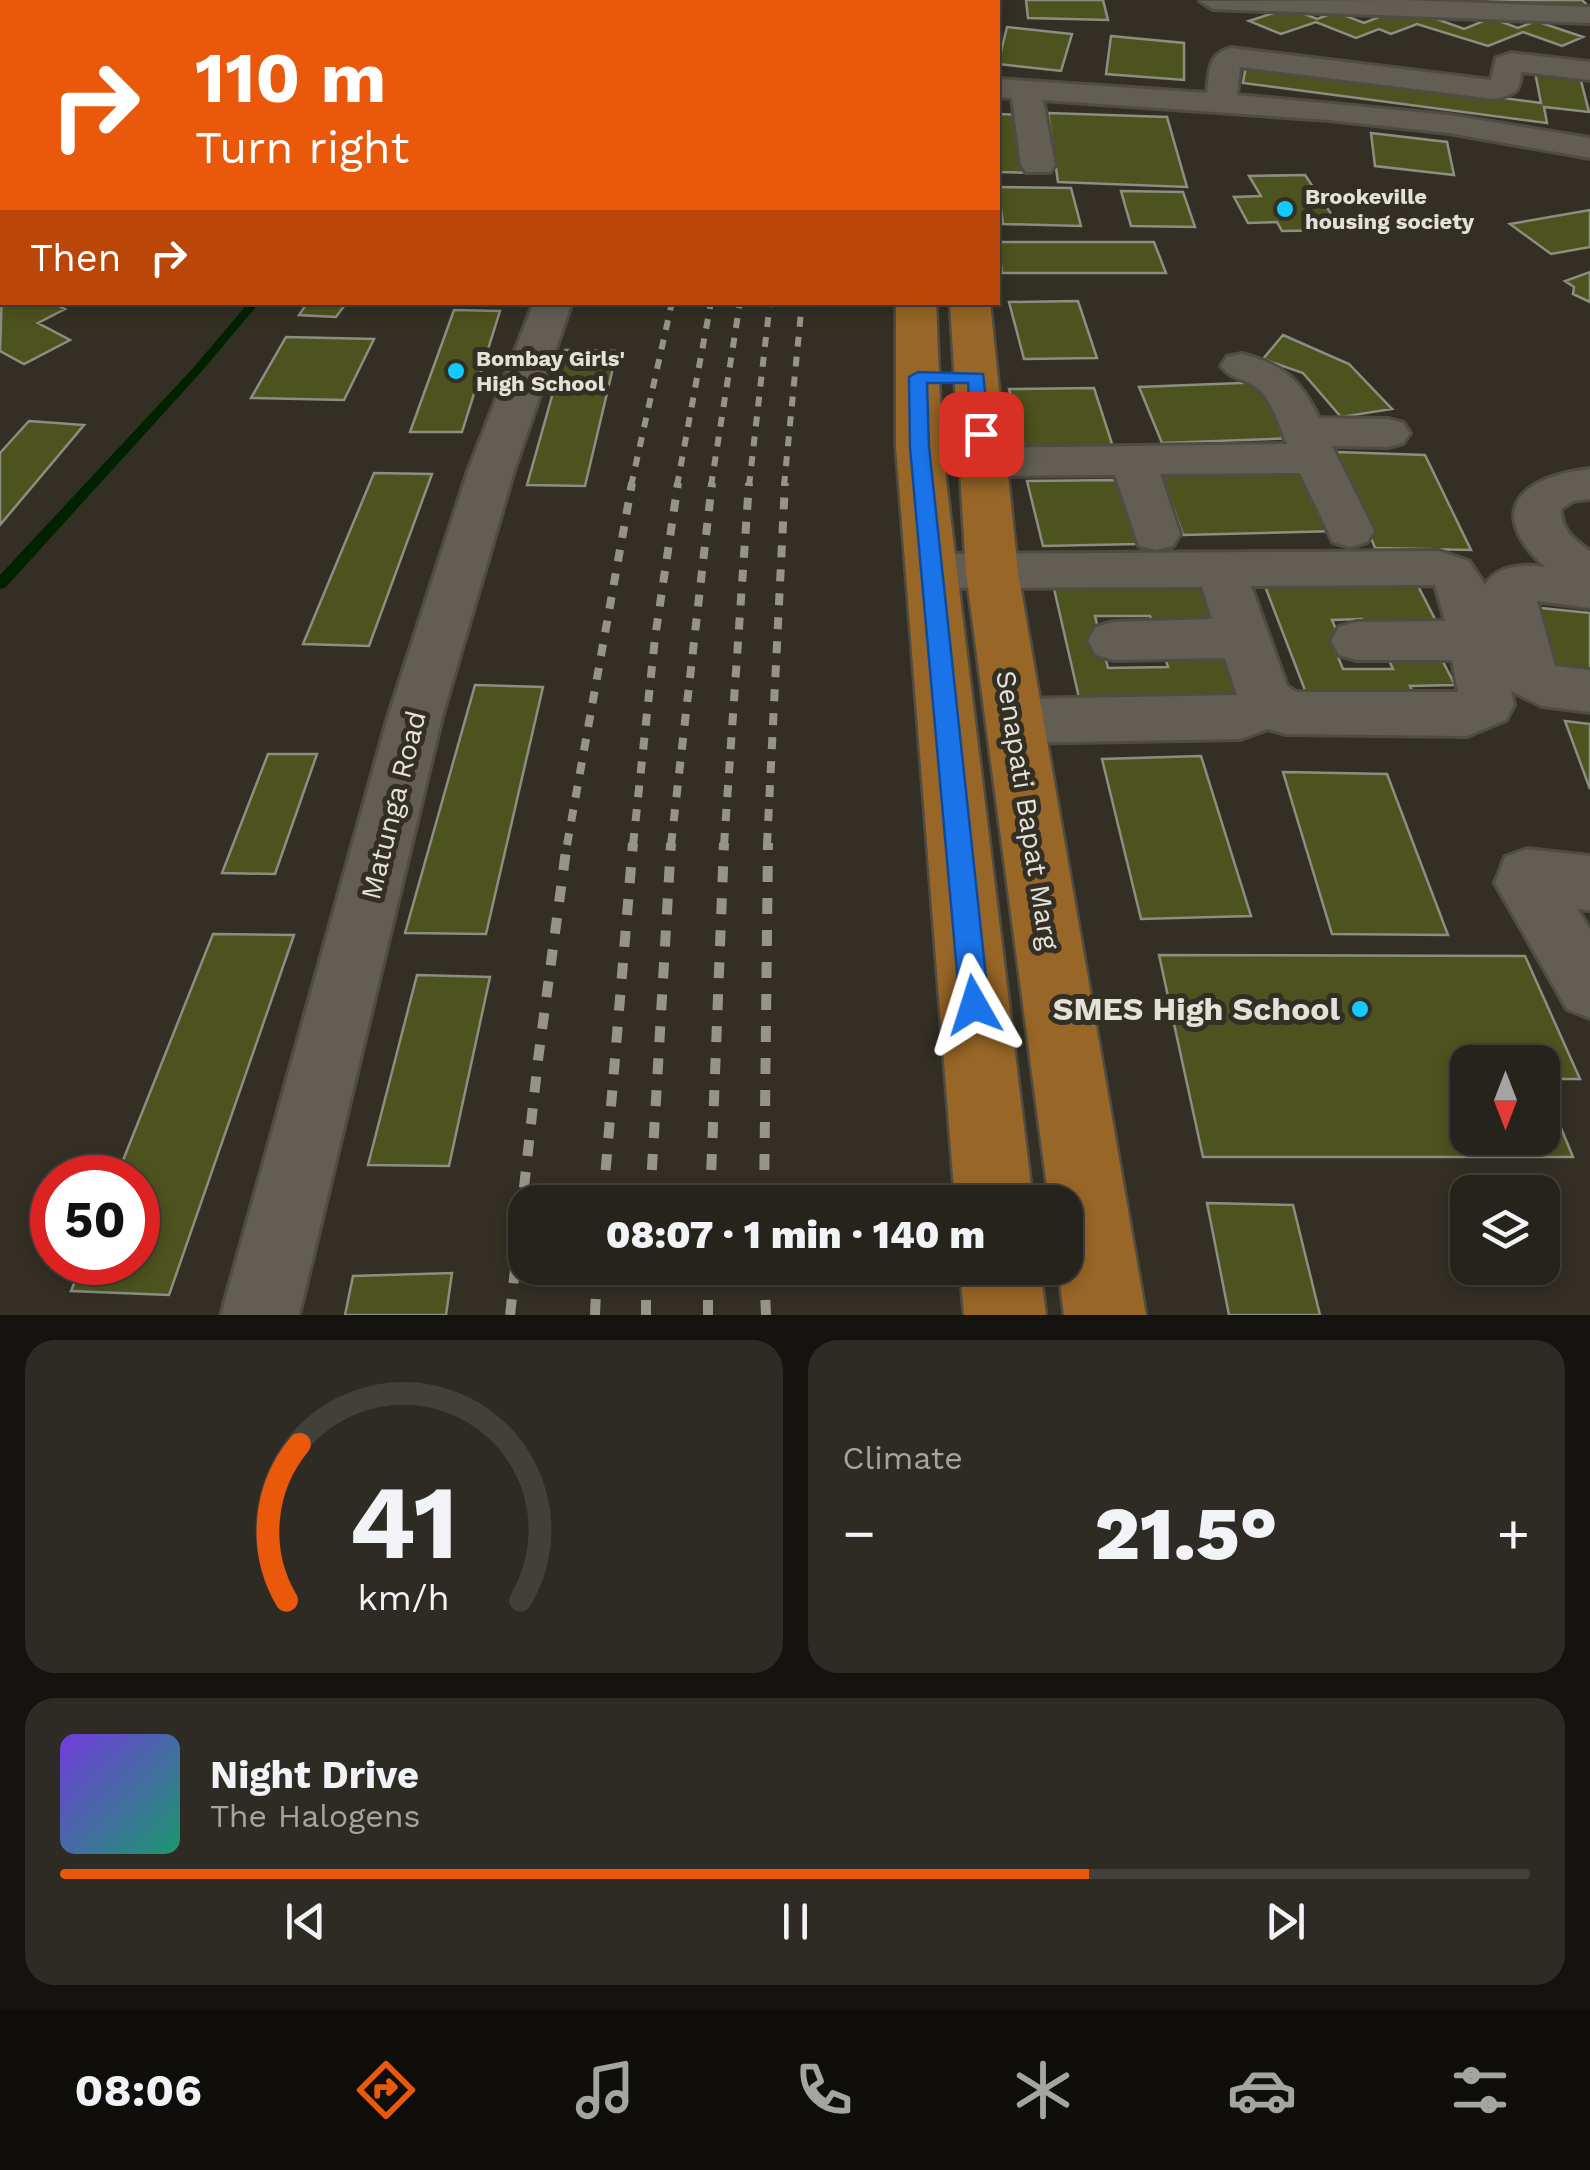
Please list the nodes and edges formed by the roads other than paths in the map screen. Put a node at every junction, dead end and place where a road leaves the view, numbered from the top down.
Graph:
1 (1213, 1) edge
2 (1404, 4) edge
3 (1590, 15) edge
4 (1590, 70) edge
5 (1012, 89) edge
6 (1234, 106) junction
7 (1528, 127) dead end
8 (1583, 137) edge
9 (1038, 165) dead end
10 (552, 305) edge
11 (917, 305) edge
12 (969, 305) edge
13 (1242, 366) dead end
14 (947, 378) junction
15 (1388, 433) dead end
16 (1310, 446) junction
17 (1133, 460) junction
18 (983, 462) junction
19 (1590, 484) edge
20 (1350, 531) dead end
21 (1156, 534) dead end
22 (1221, 570) junction
23 (932, 571) junction
24 (992, 572) junction
25 (1590, 572) edge
26 (1590, 590) edge
27 (1244, 638) junction
28 (1476, 640) junction
29 (1114, 641) dead end
30 (1357, 641) dead end
31 (1590, 690) edge
32 (1266, 699) junction
33 (1014, 722) junction
34 (1590, 883) edge
35 (1590, 987) edge
36 (992, 1185) edge
37 (1002, 1285) edge
38 (260, 1315) edge
39 (1005, 1315) edge
40 (1105, 1315) edge

1 - 2 street
2 - 3 street
4 - 6 street
5 - 6 street
5 - 9 street
6 - 7 street
6 - 8 street
10 - 38 street, Matunga Road
11 - 14 main road, Senapati Bapat Marg
12 - 14 main road, Senapati Bapat Marg
13 - 16 street
14 - 18 main road, Senapati Bapat Marg
14 - 23 main road, Senapati Bapat Marg
15 - 16 street
16 - 17 street
16 - 20 street
17 - 18 street
17 - 21 street
18 - 24 main road, Senapati Bapat Marg
19 - 25 street
22 - 24 street
22 - 27 street
22 - 28 street
23 - 24 street
23 - 36 main road, Senapati Bapat Marg
24 - 33 main road, Senapati Bapat Marg
26 - 31 street
27 - 29 street
27 - 32 street
28 - 30 street
28 - 32 street
32 - 33 street
33 - 40 main road, Senapati Bapat Marg
34 - 35 street
37 - 39 main road

